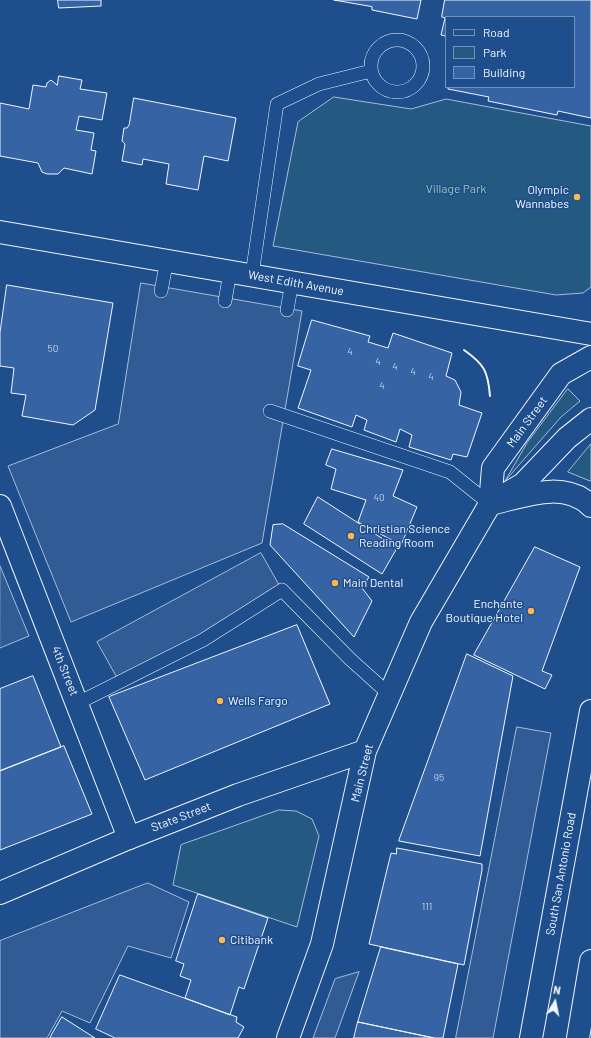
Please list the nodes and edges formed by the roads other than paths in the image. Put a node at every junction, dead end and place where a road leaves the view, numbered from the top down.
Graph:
1 (371, 71) junction
2 (0, 232) edge
3 (167, 260) junction
4 (230, 272) junction
5 (252, 275) junction
6 (292, 282) junction
7 (161, 291) dead end
8 (225, 301) dead end
9 (287, 310) dead end
10 (591, 334) edge
11 (591, 357) edge
12 (270, 411) dead end
13 (591, 419) edge
14 (490, 504) junction
15 (0, 506) edge
16 (591, 506) edge
17 (390, 695) junction
18 (78, 703) junction
19 (590, 716) edge
20 (365, 751) junction
21 (129, 838) junction
22 (0, 892) edge
23 (590, 973) edge
24 (288, 1038) edge
25 (531, 1038) edge
26 (578, 1038) edge

1 - 1 lane
1 - 5 lane
2 - 3 street, West Edith Avenue
3 - 4 street, West Edith Avenue
3 - 7 lane
4 - 5 street, West Edith Avenue
4 - 8 lane
5 - 6 street, West Edith Avenue
6 - 9 lane
6 - 10 street, West Edith Avenue
11 - 14 street, Main Street
12 - 14 lane
13 - 14 street, Main Street
14 - 16 street
14 - 17 street, Main Street
15 - 18 street, 4th Street
17 - 18 lane
17 - 20 street, Main Street
18 - 21 street, 4th Street
19 - 25 street, South San Antonio Road
20 - 21 street, State Street
20 - 24 street, Main Street
21 - 22 street, State Street
23 - 26 street

